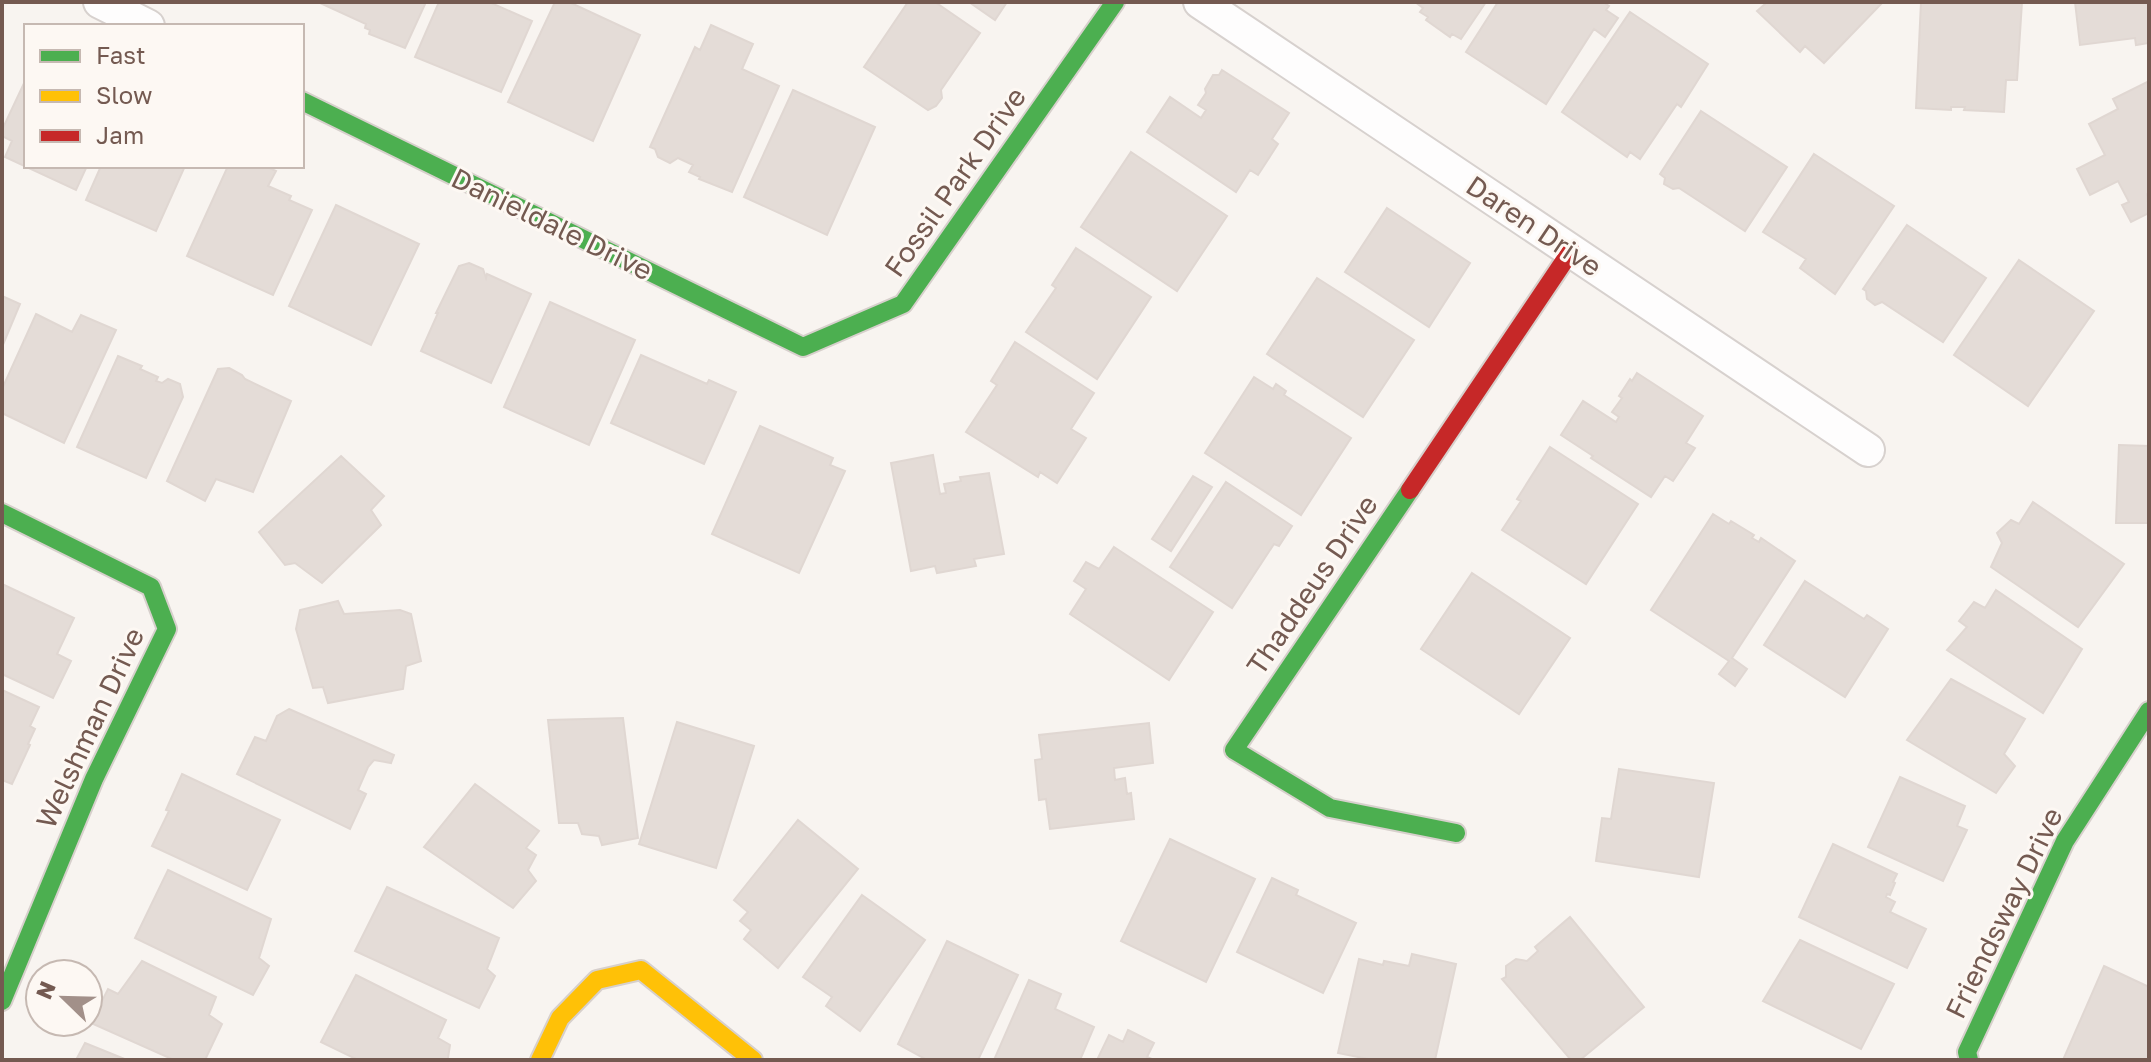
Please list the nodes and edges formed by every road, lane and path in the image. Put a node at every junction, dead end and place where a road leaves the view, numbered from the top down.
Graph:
1 (100, 2) edge
2 (1115, 2) edge
3 (1200, 2) edge
4 (144, 24) edge
5 (304, 102) edge
6 (1571, 251) junction
7 (803, 347) joint
8 (1868, 450) dead end
9 (2, 513) edge
10 (2149, 711) edge
11 (1456, 833) dead end
12 (2, 1001) edge
13 (540, 1060) edge
14 (753, 1060) edge
15 (1969, 1060) edge

1 - 4 street
2 - 7 street, Fossil Park Drive
3 - 6 street, Daren Drive
5 - 7 street, Danieldale Drive
6 - 8 street, Daren Drive
6 - 11 street, Thaddeus Drive
9 - 12 street, Welshman Drive
10 - 15 street, Friendsway Drive
13 - 14 street

